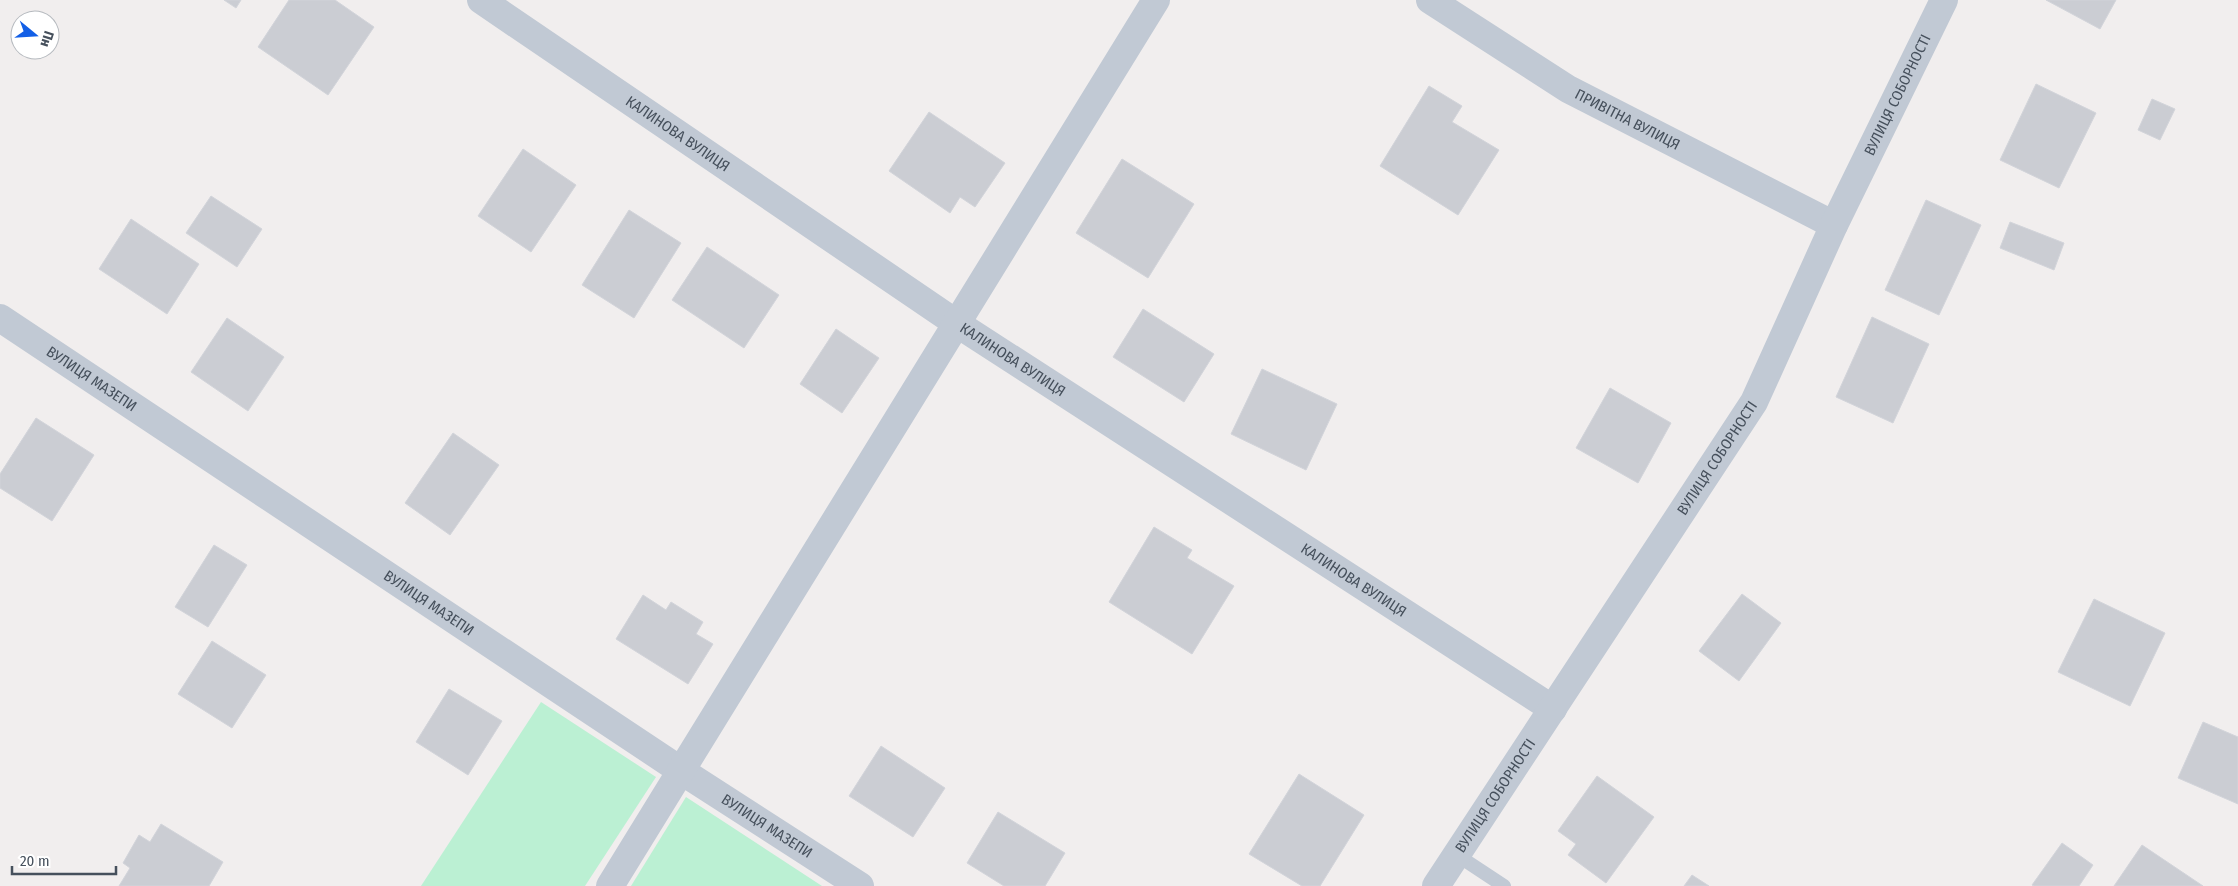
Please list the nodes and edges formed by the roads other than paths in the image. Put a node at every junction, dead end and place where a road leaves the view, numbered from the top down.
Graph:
1 (481, 0) edge
2 (1156, 0) edge
3 (1430, 0) edge
4 (1944, 0) edge
5 (1834, 225) junction
6 (0, 318) edge
7 (956, 323) junction
8 (1553, 709) junction
9 (680, 770) junction
10 (1457, 855) junction
11 (610, 886) edge
12 (860, 886) edge
13 (1436, 886) edge
14 (1504, 886) edge

1 - 7 street, КАЛИНОВА ВУЛИЦЯ
2 - 7 street
3 - 5 street, ПРИВІТНА ВУЛИЦЯ
4 - 5 street, ВУЛИЦЯ СОБОРНОСТІ
5 - 8 street, ВУЛИЦЯ СОБОРНОСТІ
6 - 9 street, ВУЛИЦЯ МАЗЕПИ
7 - 8 street, КАЛИНОВА ВУЛИЦЯ
7 - 9 street
8 - 10 street, ВУЛИЦЯ СОБОРНОСТІ
9 - 11 street
9 - 12 street, ВУЛИЦЯ МАЗЕПИ
10 - 13 street, ВУЛИЦЯ СОБОРНОСТІ
10 - 14 lane

